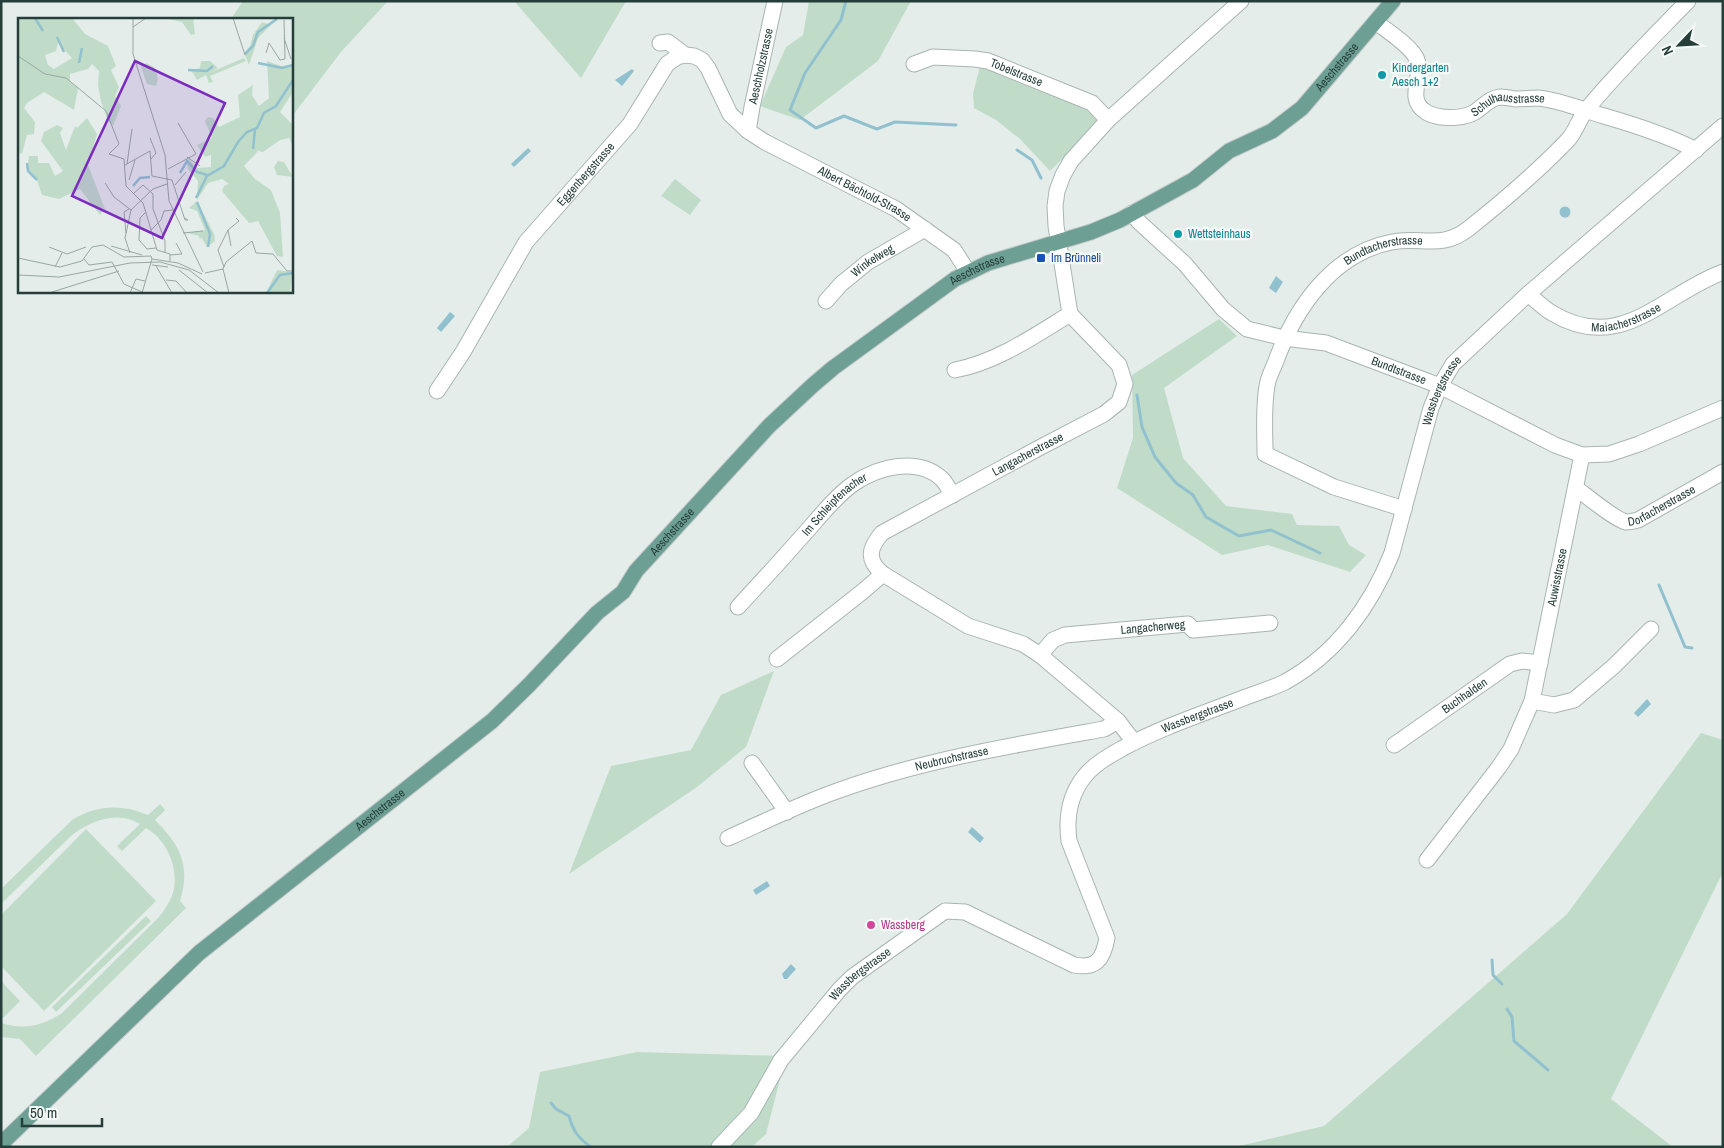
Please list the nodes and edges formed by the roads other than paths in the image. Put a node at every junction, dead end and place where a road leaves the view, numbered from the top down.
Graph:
1 (775, 1) edge
2 (1241, 1) edge
3 (1392, 1) edge
4 (1688, 1) edge
5 (1376, 22) junction
6 (660, 43) dead end
7 (686, 55) junction
8 (914, 64) dead end
9 (1585, 111) junction
10 (1108, 120) junction
11 (1723, 126) edge
12 (748, 131) junction
13 (1696, 150) junction
14 (1132, 213) junction
15 (925, 229) junction
16 (1058, 242) junction
17 (968, 272) junction
18 (1723, 272) edge
19 (1528, 294) junction
20 (826, 301) dead end
21 (1070, 314) junction
22 (1284, 338) junction
23 (955, 370) dead end
24 (1440, 386) junction
25 (437, 391) dead end
26 (1723, 408) edge
27 (1582, 455) junction
28 (1723, 472) edge
29 (1576, 488) junction
30 (953, 495) junction
31 (1404, 509) junction
32 (883, 574) junction
33 (738, 607) dead end
34 (1270, 623) dead end
35 (1651, 629) dead end
36 (1040, 655) junction
37 (777, 659) dead end
38 (1540, 663) junction
39 (1532, 701) junction
40 (1118, 721) junction
41 (1134, 742) junction
42 (1394, 745) dead end
43 (752, 762) dead end
44 (787, 812) junction
45 (728, 838) dead end
46 (1427, 860) dead end
47 (1, 1144) edge
48 (720, 1147) edge

1 - 12 street, Aeschholzstrasse
2 - 10 street
3 - 5 main road, Aeschstrasse
4 - 9 street, Bundtacherstrasse
5 - 9 street, Schulhausstrasse
5 - 14 main road, Aeschstrasse
6 - 7 street
7 - 12 street
7 - 25 street, Eggenbergstrasse
8 - 10 street, Tobelstrasse
9 - 13 street, Schulhausstrasse
9 - 22 street, Bundtacherstrasse
10 - 16 street
11 - 13 street, Wassbergstrasse
12 - 15 street, Albert Bächtold-Strasse
13 - 19 street, Wassbergstrasse
14 - 16 main road, Aeschstrasse
14 - 22 street, Bundtstrasse
15 - 17 street, Albert Bächtold-Strasse
15 - 20 street, Winkelweg
16 - 17 main road, Aeschstrasse
16 - 21 street
17 - 47 main road, Aeschstrasse
18 - 19 street, Maiacherstrasse
19 - 24 street, Wassbergstrasse
21 - 23 street
21 - 30 street, Langacherstrasse
22 - 24 street, Bundtstrasse
22 - 31 street, Bundtacherstrasse
24 - 27 street, Bundtstrasse
24 - 31 street, Wassbergstrasse
26 - 27 street, Bundtstrasse
27 - 29 street, Auwisstrasse
28 - 29 street, Dorfacherstrasse
29 - 38 street, Auwisstrasse
30 - 32 street, Langacherstrasse
30 - 33 street, Im Schleipfenacher
31 - 41 street, Wassbergstrasse
32 - 36 street, Langacherstrasse
32 - 37 street
34 - 36 street, Langacherweg
35 - 39 street
36 - 40 street, Langacherstrasse
38 - 39 street, Auwisstrasse
38 - 42 street, Buchhalden
39 - 46 street, Auwisstrasse
40 - 41 street, Langacherstrasse
40 - 44 street, Neubruchstrasse
41 - 48 street, Wassbergstrasse
43 - 44 street
44 - 45 street, Neubruchstrasse

